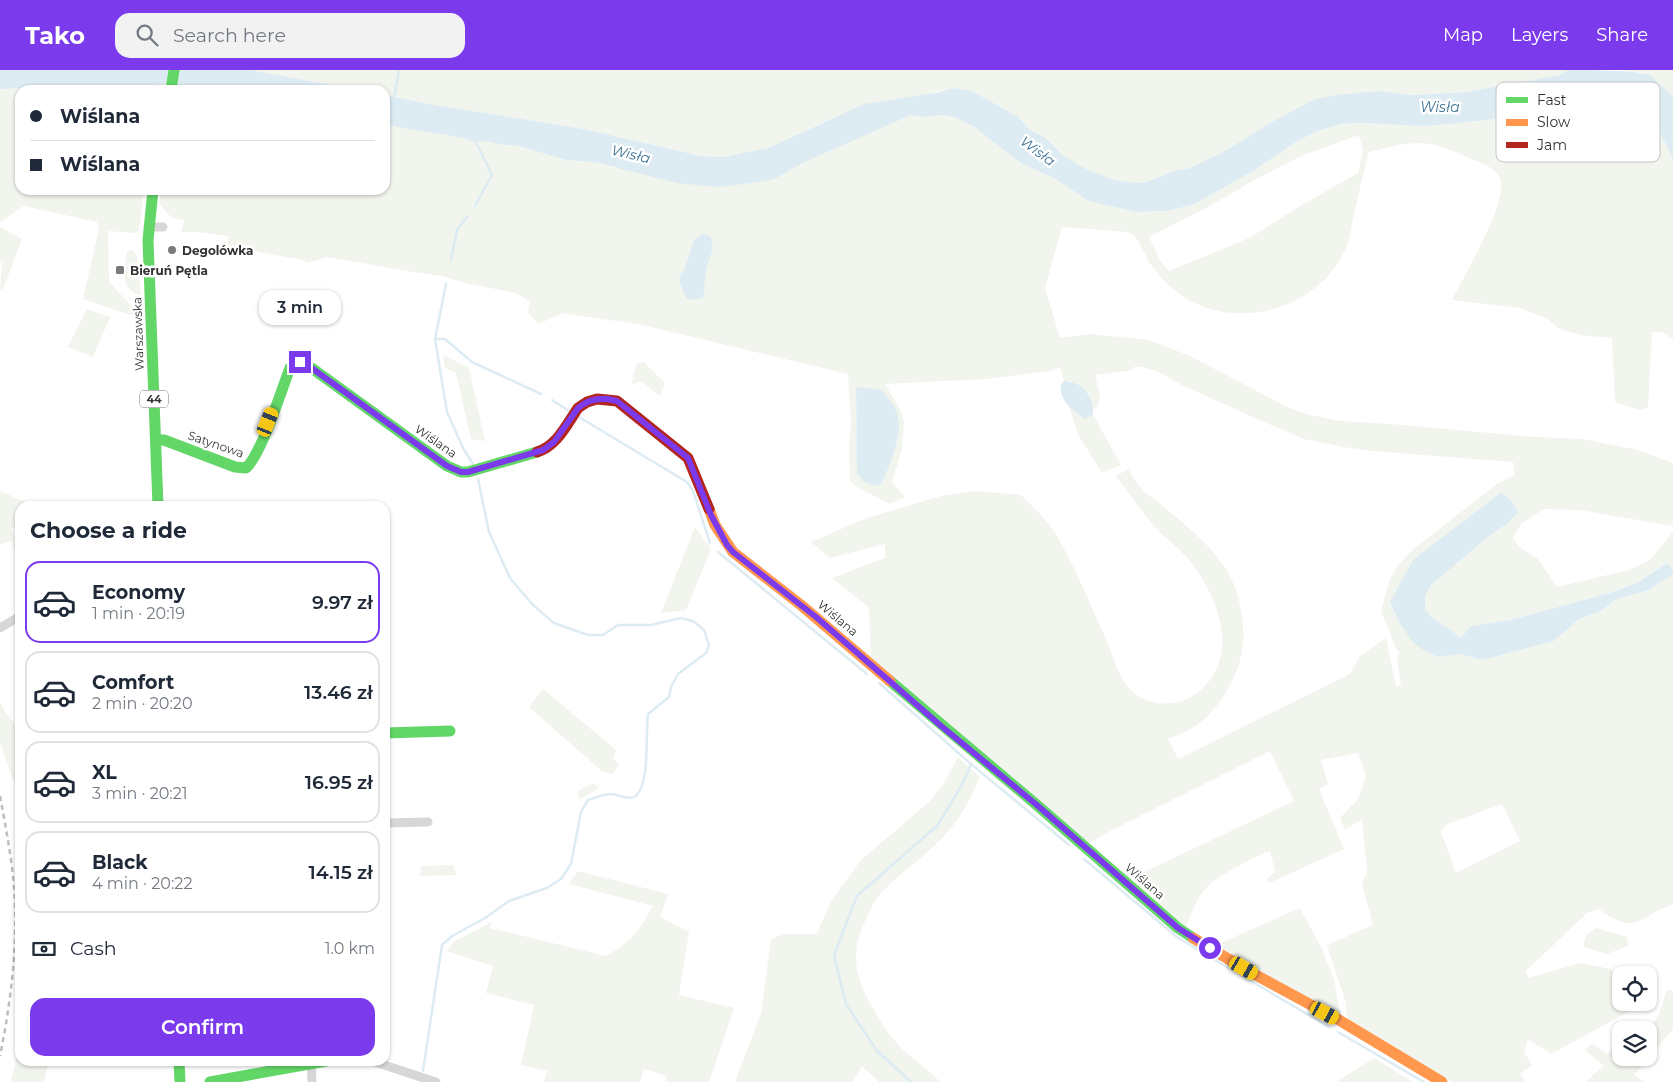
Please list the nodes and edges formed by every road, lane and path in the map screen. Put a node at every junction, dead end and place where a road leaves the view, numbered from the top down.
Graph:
1 (174, 70) edge
2 (172, 85) edge
3 (152, 195) edge
4 (148, 226) junction
5 (163, 227) dead end
6 (268, 422) joint
7 (156, 440) junction
8 (158, 501) edge
9 (15, 619) edge
10 (0, 628) edge
11 (450, 731) dead end
12 (390, 733) edge
13 (428, 822) dead end
14 (390, 823) edge
15 (179, 1066) edge
16 (291, 1066) edge
17 (311, 1066) edge
18 (387, 1066) edge
19 (180, 1082) edge
20 (210, 1082) edge
21 (312, 1082) edge
22 (436, 1082) edge
23 (1442, 1082) edge

1 - 2 street
3 - 4 street, Warszawska / 44
4 - 5 street
4 - 7 street, Warszawska / 44
6 - 7 street, Satynowa
6 - 23 street, Wiślana
7 - 8 street, Warszawska / 44
9 - 10 street
11 - 12 street
13 - 14 street
15 - 19 street
16 - 20 street
17 - 21 street
18 - 22 street

